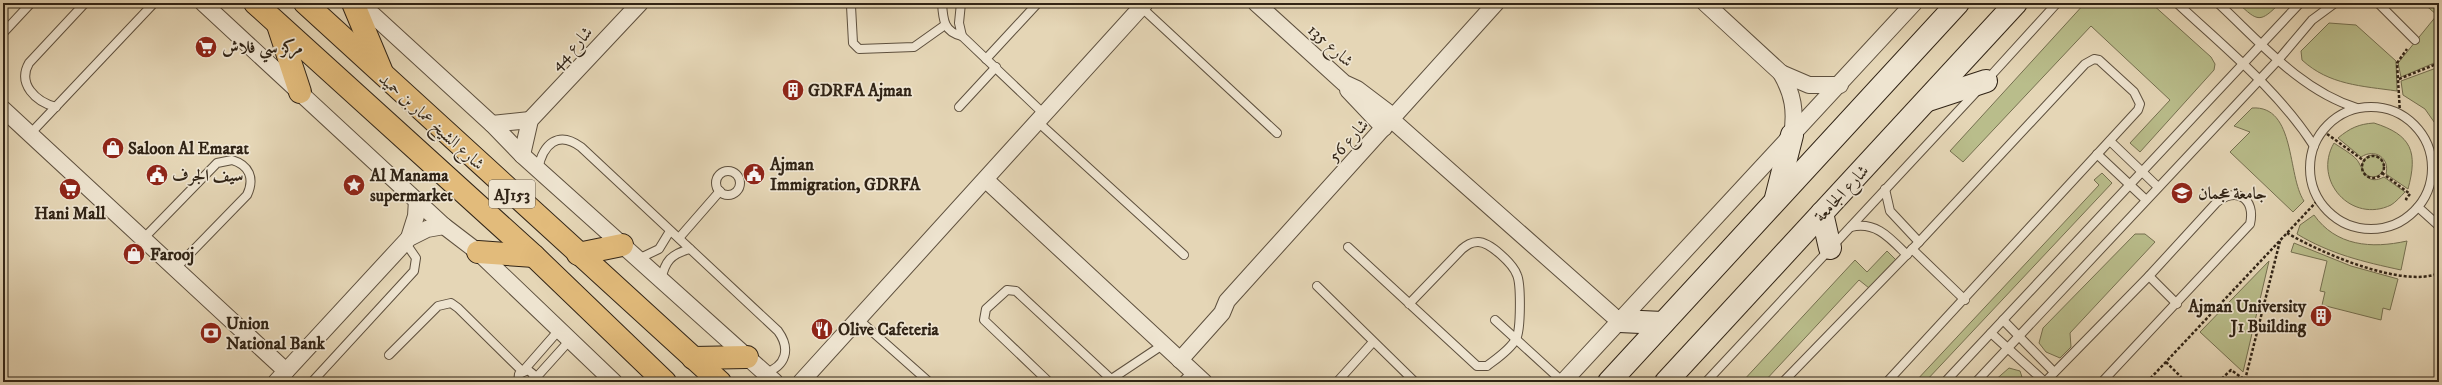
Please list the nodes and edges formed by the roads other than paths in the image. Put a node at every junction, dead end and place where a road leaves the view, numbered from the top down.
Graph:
1 (31, 3) edge
2 (85, 3) edge
3 (203, 3) edge
4 (255, 3) edge
5 (305, 3) edge
6 (353, 3) edge
7 (360, 3) edge
8 (640, 3) edge
9 (852, 3) edge
10 (942, 3) edge
11 (961, 3) edge
12 (1256, 3) edge
13 (1496, 3) edge
14 (1705, 3) edge
15 (1914, 3) edge
16 (1958, 3) edge
17 (2016, 3) edge
18 (2057, 3) edge
19 (2177, 3) edge
20 (2218, 3) edge
21 (2300, 3) edge
22 (2334, 3) edge
23 (2351, 3) edge
24 (2378, 3) edge
25 (152, 4) edge
26 (1036, 5) dead end
27 (1143, 5) edge
28 (277, 24) junction
29 (945, 25) junction
30 (3, 33) edge
31 (962, 36) junction
32 (2415, 40) road end
33 (2263, 44) junction
34 (986, 59) junction
35 (2279, 59) junction
36 (2244, 65) junction
37 (996, 68) junction
38 (1781, 73) junction
39 (384, 77) junction
40 (2259, 79) junction
41 (1986, 81) junction
42 (1840, 85) junction
43 (300, 92) junction
44 (1927, 100) junction
45 (56, 107) junction
46 (959, 107) dead end
47 (2357, 108) junction
48 (3, 109) edge
49 (1042, 118) junction
50 (530, 120) junction
51 (1390, 121) junction
52 (492, 124) junction
53 (1277, 133) dead end
54 (30, 134) junction
55 (1792, 135) junction
56 (2110, 141) junction
57 (2314, 146) junction
58 (2097, 154) junction
59 (522, 155) junction
60 (538, 169) junction
61 (2142, 172) junction
62 (986, 180) junction
63 (2130, 185) junction
64 (2158, 187) junction
65 (1885, 189) junction
66 (720, 191) dead end
67 (416, 200) junction
68 (2146, 200) junction
69 (1775, 201) junction
70 (2418, 207) junction
71 (1822, 213) junction
72 (444, 226) junction
73 (1851, 226) junction
74 (2439, 226) edge
75 (670, 231) junction
76 (678, 238) junction
77 (143, 239) junction
78 (407, 240) junction
79 (1919, 242) junction
80 (1348, 247) dead end
81 (1830, 248) junction
82 (690, 249) junction
83 (478, 252) junction
84 (630, 252) junction
85 (1909, 252) junction
86 (578, 254) junction
87 (1184, 255) dead end
88 (534, 256) junction
89 (175, 269) junction
90 (2149, 276) junction
91 (661, 280) junction
92 (1317, 286) dead end
93 (1965, 300) junction
94 (1409, 304) junction
95 (2177, 304) junction
96 (858, 319) junction
97 (1495, 320) dead end
98 (2003, 320) junction
99 (1619, 321) junction
100 (1663, 323) junction
101 (1991, 333) junction
102 (565, 335) junction
103 (2018, 336) junction
104 (1516, 339) junction
105 (1373, 342) junction
106 (2007, 348) junction
107 (1172, 352) junction
108 (389, 355) dead end
109 (746, 357) junction
110 (693, 358) junction
111 (523, 371) junction
112 (2054, 372) junction
113 (281, 377) edge
114 (770, 377) edge
115 (1193, 378) edge
116 (534, 381) edge
117 (1108, 381) edge
118 (312, 382) edge
119 (518, 382) edge
120 (614, 382) edge
121 (665, 382) edge
122 (720, 382) edge
123 (801, 382) edge
124 (929, 382) edge
125 (1049, 382) edge
126 (1337, 382) edge
127 (1415, 382) edge
128 (1563, 382) edge
129 (1609, 382) edge
130 (1666, 382) edge
131 (1706, 382) edge
132 (1783, 382) edge
133 (1887, 382) edge
134 (1945, 382) edge
135 (1976, 382) edge
136 (2045, 382) edge
137 (2102, 382) edge

1 - 30 lane
2 - 45 lane
3 - 43 street
4 - 28 main road, شارع الشيخ عمار بن حميد / AJ153
5 - 39 main road, شارع الشيخ عمار بن حميد / AJ153
6 - 39 main road
7 - 52 street
8 - 50 street, شارع 44
9 - 29 lane
10 - 29 lane
11 - 31 lane
12 - 51 street, شارع 135
13 - 51 street, شارع 56
14 - 38 street
15 - 42 street
16 - 69 main road
17 - 44 main road, شارع الجامعة
18 - 41 lane
19 - 36 lane
20 - 33 lane
21 - 33 lane
22 - 23 lane
22 - 35 lane
24 - 32 lane
25 - 45 lane
26 - 34 lane
27 - 49 street
27 - 53 lane
28 - 43 main road
28 - 88 main road, شارع الشيخ عمار بن حميد / AJ153
29 - 31 lane
31 - 34 lane
33 - 35 lane
33 - 36 lane
34 - 37 lane
35 - 40 lane
35 - 47 lane
36 - 40 lane
36 - 61 lane
37 - 46 lane
37 - 49 lane
38 - 42 street
38 - 55 street
39 - 86 main road, شارع الشيخ عمار بن حميد / AJ153
40 - 57 lane
40 - 64 lane
41 - 44 main road
41 - 65 lane
42 - 55 street
43 - 67 street
44 - 71 main road, شارع الجامعة
45 - 54 lane
47 - 57 lane
47 - 70 lane
48 - 54 street
49 - 62 street
49 - 87 lane
50 - 52 street
50 - 59 street
51 - 99 street, شارع 135
51 - 107 street, شارع 56
52 - 59 street
54 - 77 street
55 - 69 main road
55 - 99 street
56 - 58 lane
56 - 61 lane
56 - 79 lane
57 - 70 lane
58 - 63 lane
58 - 93 lane
59 - 60 street
60 - 75 lane
60 - 84 street
61 - 63 lane
61 - 64 lane
62 - 96 street
62 - 107 street
63 - 68 lane
63 - 98 lane
64 - 68 lane
65 - 73 lane
65 - 79 lane
66 - 76 lane
67 - 72 street
67 - 78 street
68 - 103 lane
69 - 100 main road
70 - 74 lane
71 - 81 main road
71 - 130 main road, شارع الجامعة
72 - 78 street
72 - 83 street
73 - 81 lane
73 - 85 lane
75 - 76 lane
75 - 84 lane
76 - 82 lane
77 - 89 street
77 - 89 lane
78 - 113 street
78 - 118 lane
79 - 85 lane
80 - 94 lane
81 - 131 lane
82 - 91 lane
82 - 114 lane
83 - 88 main road
83 - 102 street
84 - 86 main road
84 - 91 street
85 - 93 lane
85 - 132 lane
86 - 110 main road, شارع الشيخ عمار بن حميد / AJ153
88 - 121 main road, شارع الشيخ عمار بن حميد / AJ153
89 - 113 street
90 - 95 lane
90 - 95 lane
90 - 112 lane
91 - 109 street
92 - 105 lane
93 - 133 lane
94 - 104 lane
94 - 104 lane
95 - 137 lane
96 - 123 street
96 - 124 lane
97 - 104 lane
98 - 101 lane
98 - 103 lane
99 - 100 main road
99 - 128 street
100 - 129 main road
101 - 106 lane
101 - 134 lane
102 - 111 lane
102 - 116 lane
102 - 120 street
103 - 106 lane
103 - 112 lane
104 - 128 lane
105 - 126 lane
105 - 127 lane
106 - 135 lane
106 - 136 lane
107 - 115 street
107 - 117 lane
108 - 111 lane
109 - 110 main road
109 - 114 street
110 - 122 main road, شارع الشيخ عمار بن حميد / AJ153
111 - 116 lane
111 - 119 lane
112 - 136 lane
117 - 125 lane

